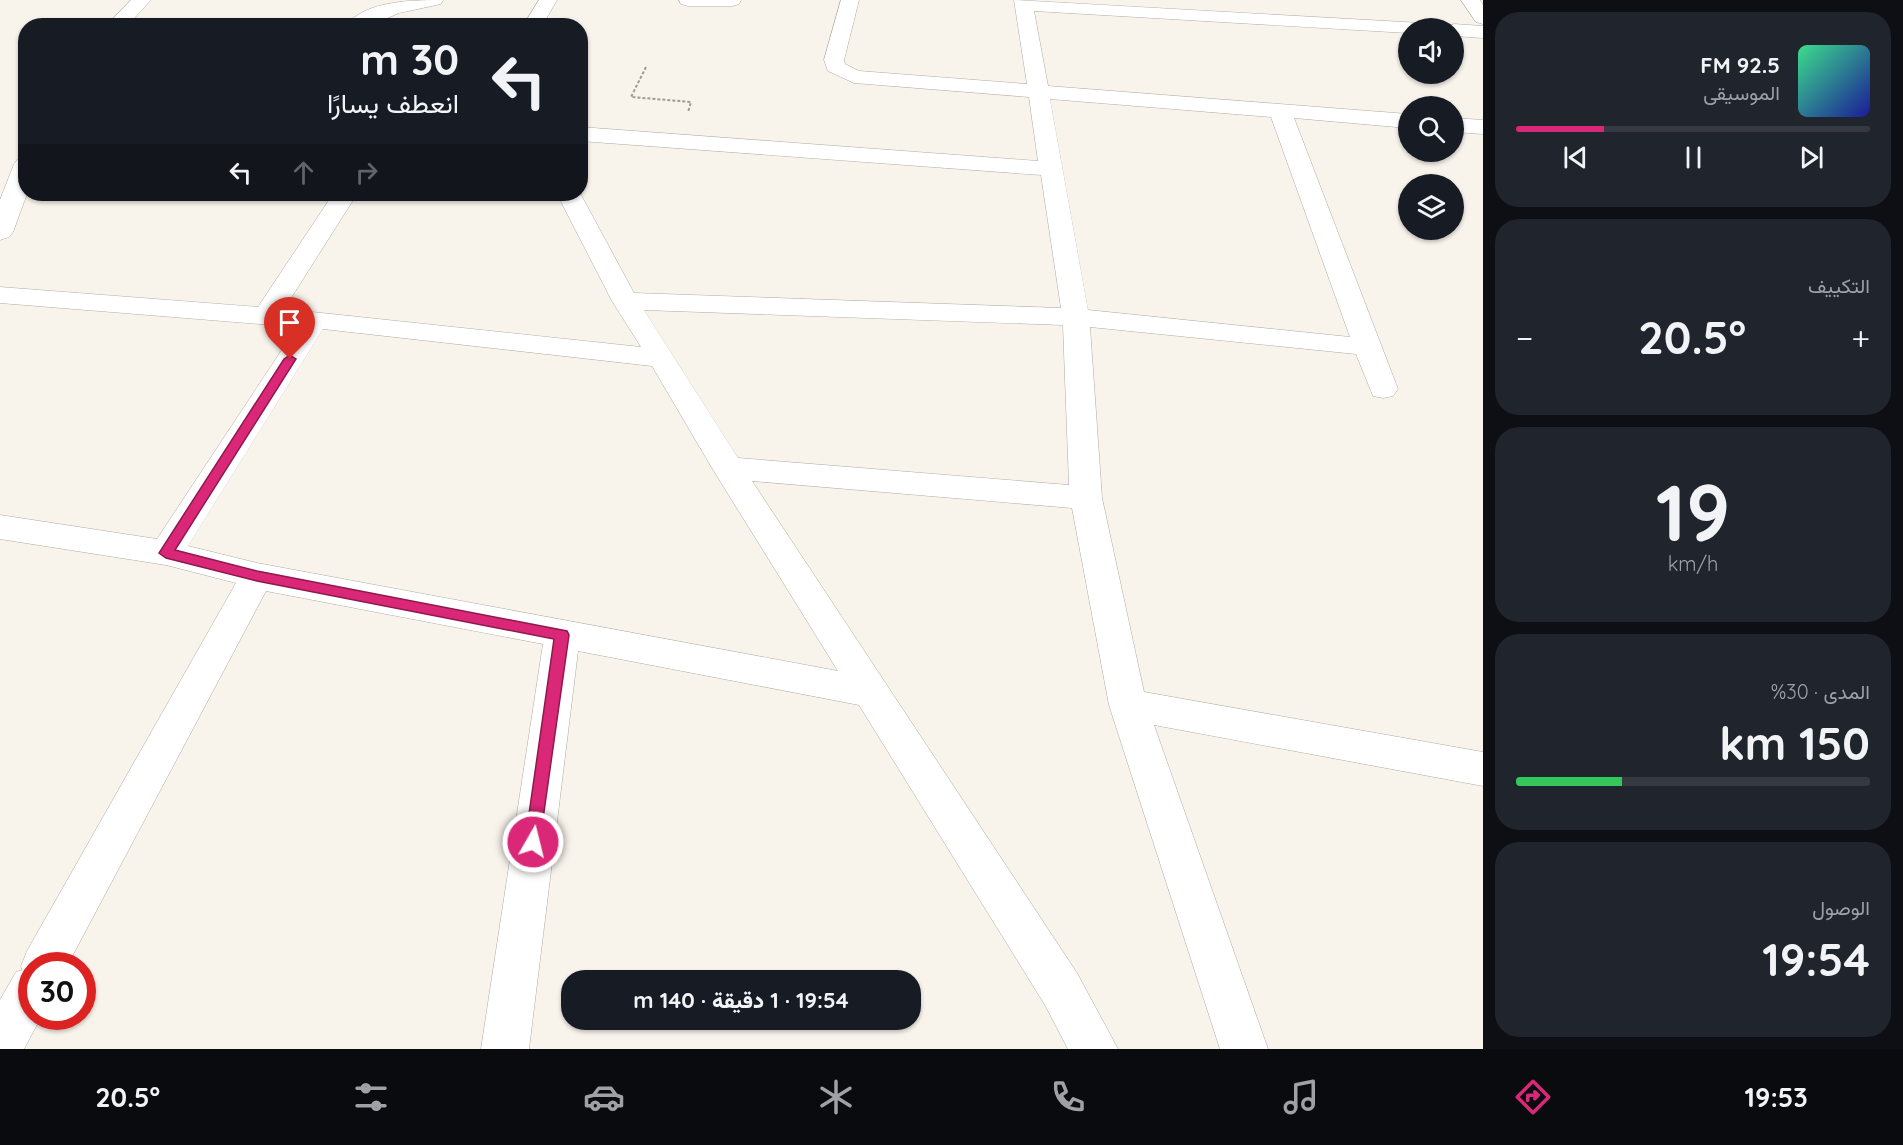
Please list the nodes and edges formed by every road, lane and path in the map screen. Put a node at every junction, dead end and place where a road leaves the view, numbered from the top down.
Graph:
1 (142, 0) edge
2 (434, 0) edge
3 (548, 0) edge
4 (688, 0) edge
5 (732, 0) edge
6 (850, 0) edge
7 (1470, 0) edge
8 (1024, 2) edge
9 (123, 18) edge
10 (366, 18) edge
11 (537, 18) edge
12 (1483, 18) edge
13 (1398, 26) edge
14 (1464, 31) edge
15 (1483, 32) edge
16 (646, 67) dead end
17 (1039, 91) junction
18 (1279, 109) junction
19 (1398, 120) edge
20 (1464, 126) edge
21 (1483, 127) edge
22 (588, 135) edge
23 (680, 141) junction
24 (1052, 169) junction
25 (18, 185) edge
26 (340, 201) edge
27 (573, 201) edge
28 (0, 232) edge
29 (0, 295) edge
30 (625, 301) junction
31 (266, 316) junction
32 (1076, 317) junction
33 (315, 320) junction
34 (1368, 347) junction
35 (662, 358) junction
36 (1383, 389) dead end
37 (728, 468) junction
38 (1086, 498) junction
39 (0, 527) edge
40 (166, 553) junction
41 (257, 576) junction
42 (562, 635) junction
43 (870, 692) junction
44 (1128, 705) junction
45 (1483, 770) edge
46 (52, 952) edge
47 (18, 1013) edge
48 (0, 1046) edge
49 (505, 1049) edge
50 (1094, 1049) edge
51 (1244, 1049) edge

1 - 9 street
2 - 10 street
3 - 11 street
4 - 5 street
6 - 17 street
7 - 12 street
8 - 13 street
8 - 17 street
14 - 15 street
16 - 23 path
17 - 18 street
17 - 24 street
18 - 19 street
18 - 34 street
20 - 21 street
22 - 23 street
23 - 24 street
24 - 32 street
25 - 28 street
26 - 31 street
27 - 30 street
29 - 31 street
30 - 32 street
30 - 35 street
31 - 33 street
32 - 34 street
32 - 38 street
33 - 35 street
33 - 40 street
34 - 36 street
35 - 37 street
37 - 38 street
37 - 43 street
38 - 44 street
39 - 40 street
40 - 41 street
41 - 42 street
41 - 46 street
42 - 43 street
42 - 49 street
43 - 50 street
44 - 45 street
44 - 51 street
47 - 48 street

